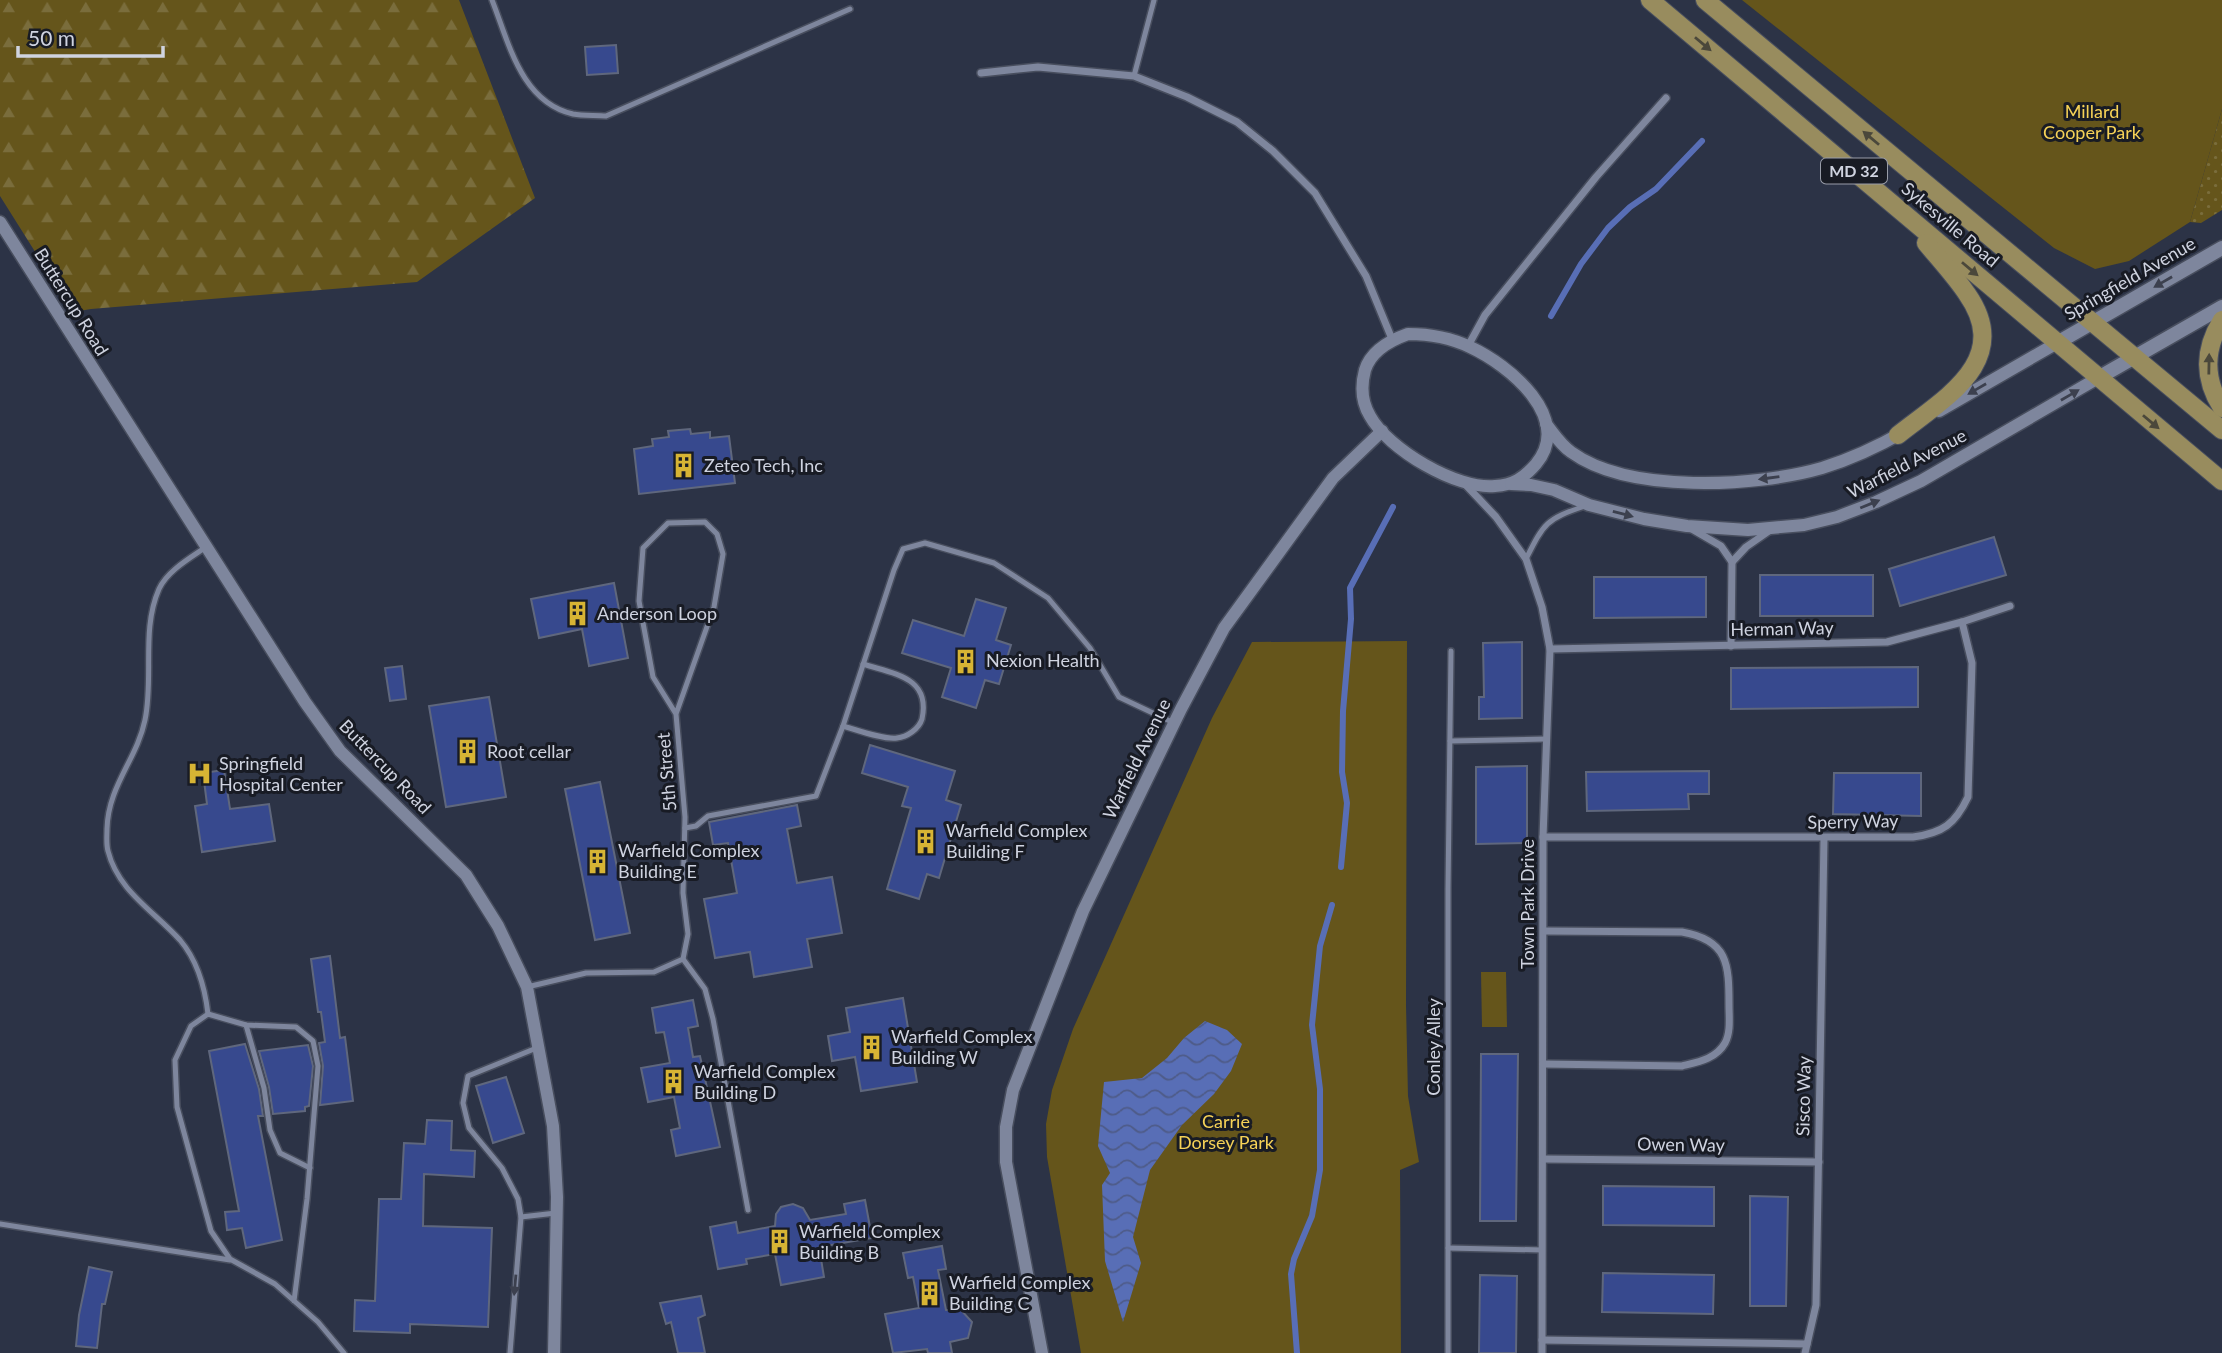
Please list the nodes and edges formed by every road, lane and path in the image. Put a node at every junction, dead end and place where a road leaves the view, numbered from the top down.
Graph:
1 (492, 0) edge
2 (1154, 0) edge
3 (1650, 0) edge
4 (1705, 0) edge
5 (850, 9) dead end
6 (981, 73) dead end
7 (1134, 76) junction
8 (1666, 98) dead end
9 (1900, 210) junction
10 (0, 222) edge
11 (2222, 248) edge
12 (2222, 307) edge
13 (2222, 320) edge
14 (2093, 322) junction
15 (1392, 339) junction
16 (2057, 343) junction
17 (1468, 346) junction
18 (2135, 357) junction
19 (2098, 379) junction
20 (2222, 408) edge
21 (1546, 424) junction
22 (2222, 430) edge
23 (1382, 431) junction
24 (1898, 435) junction
25 (2222, 481) edge
26 (1463, 482) junction
27 (1511, 484) junction
28 (1588, 505) junction
29 (1687, 526) junction
30 (1771, 529) junction
31 (206, 547) junction
32 (1526, 559) junction
33 (1732, 562) junction
34 (2010, 606) dead end
35 (1962, 622) junction
36 (1731, 646) junction
37 (1550, 649) junction
38 (1451, 651) dead end
39 (863, 664) junction
40 (676, 714) junction
41 (1174, 723) junction
42 (843, 726) junction
43 (1545, 739) junction
44 (1450, 741) junction
45 (685, 828) junction
46 (1543, 837) junction
47 (1824, 838) junction
48 (1544, 931) junction
49 (683, 960) junction
50 (527, 987) junction
51 (208, 1014) junction
52 (246, 1025) junction
53 (539, 1047) junction
54 (1543, 1064) junction
55 (1543, 1159) junction
56 (1819, 1162) junction
57 (310, 1168) junction
58 (748, 1210) dead end
59 (557, 1213) junction
60 (521, 1217) junction
61 (0, 1224) edge
62 (1448, 1248) junction
63 (1542, 1250) junction
64 (233, 1260) junction
65 (295, 1301) junction
66 (1542, 1340) junction
67 (1807, 1344) junction
68 (344, 1353) edge
69 (510, 1353) edge
70 (554, 1353) edge
71 (1042, 1353) edge
72 (1448, 1353) edge
73 (1542, 1353) edge
74 (1805, 1353) edge

1 - 5 lane
2 - 7 lane
3 -> 9 main road, Sykesville Road / MD 32
14 -> 4 main road, Sykesville Road / MD 32
6 - 7 street
7 - 15 street
8 - 17 street
9 -> 16 main road, Sykesville Road / MD 32
9 - 24 main road
10 - 31 street, Buttercup Road
11 -> 14 main road, Springfield Avenue
12 - 18 main road
20 -> 13 main road
14 - 16 main road, Springfield Avenue
14 - 18 main road, Sykesville Road / MD 32
15 - 17 street
15 - 23 street
16 - 19 main road, Sykesville Road / MD 32
16 -> 24 street, Warfield Avenue
17 - 21 street
18 - 19 main road
18 - 22 main road, Sykesville Road / MD 32
19 -> 25 main road, Sykesville Road / MD 32
30 -> 19 street, Warfield Avenue
24 -> 21 street, Warfield Avenue
21 - 27 street
23 - 26 street
23 - 41 street, Warfield Avenue
26 - 27 street
26 - 32 street, Town Park Drive
27 - 28 street, Warfield Avenue
28 -> 29 street, Warfield Avenue
28 - 32 lane
29 - 30 street, Warfield Avenue
29 - 33 street
30 - 33 street
31 - 50 street, Buttercup Road
31 - 51 lane
32 - 37 street, Town Park Drive
33 - 36 street
34 - 35 street, Herman Way
35 - 36 street, Herman Way
35 - 47 street, Sperry Way
36 - 37 street, Herman Way
37 - 43 street, Town Park Drive
38 - 44 lane, Conley Alley
39 - 41 lane
39 - 42 lane
39 - 42 lane
40 - 40 lane, 5th Street
40 - 45 lane, 5th Street
41 - 71 street, Warfield Avenue
42 - 45 lane
43 - 44 lane
43 - 46 street, Town Park Drive
44 - 62 lane, Conley Alley
45 - 49 lane, 5th Street
46 - 47 street, Sperry Way
46 - 48 street, Town Park Drive
47 - 56 street, Sisco Way
48 - 54 street, Town Park Drive
48 - 54 street
49 - 50 lane
49 - 58 lane
50 - 53 street, Buttercup Road
51 - 52 lane
51 - 64 lane
52 - 57 lane
52 - 57 lane
53 - 59 street, Buttercup Road
53 - 60 lane
54 - 55 street, Town Park Drive
55 - 56 street, Owen Way
55 - 63 street, Town Park Drive
56 - 67 street, Sisco Way
57 - 65 lane
59 - 60 lane
59 - 70 street, Buttercup Road
60 -> 69 lane
61 - 64 lane
62 - 63 lane
62 - 72 lane, Conley Alley
63 - 66 street, Town Park Drive
64 - 65 lane
65 - 68 lane
66 - 67 street
66 - 73 street, Town Park Drive
67 - 74 street, Sisco Way

